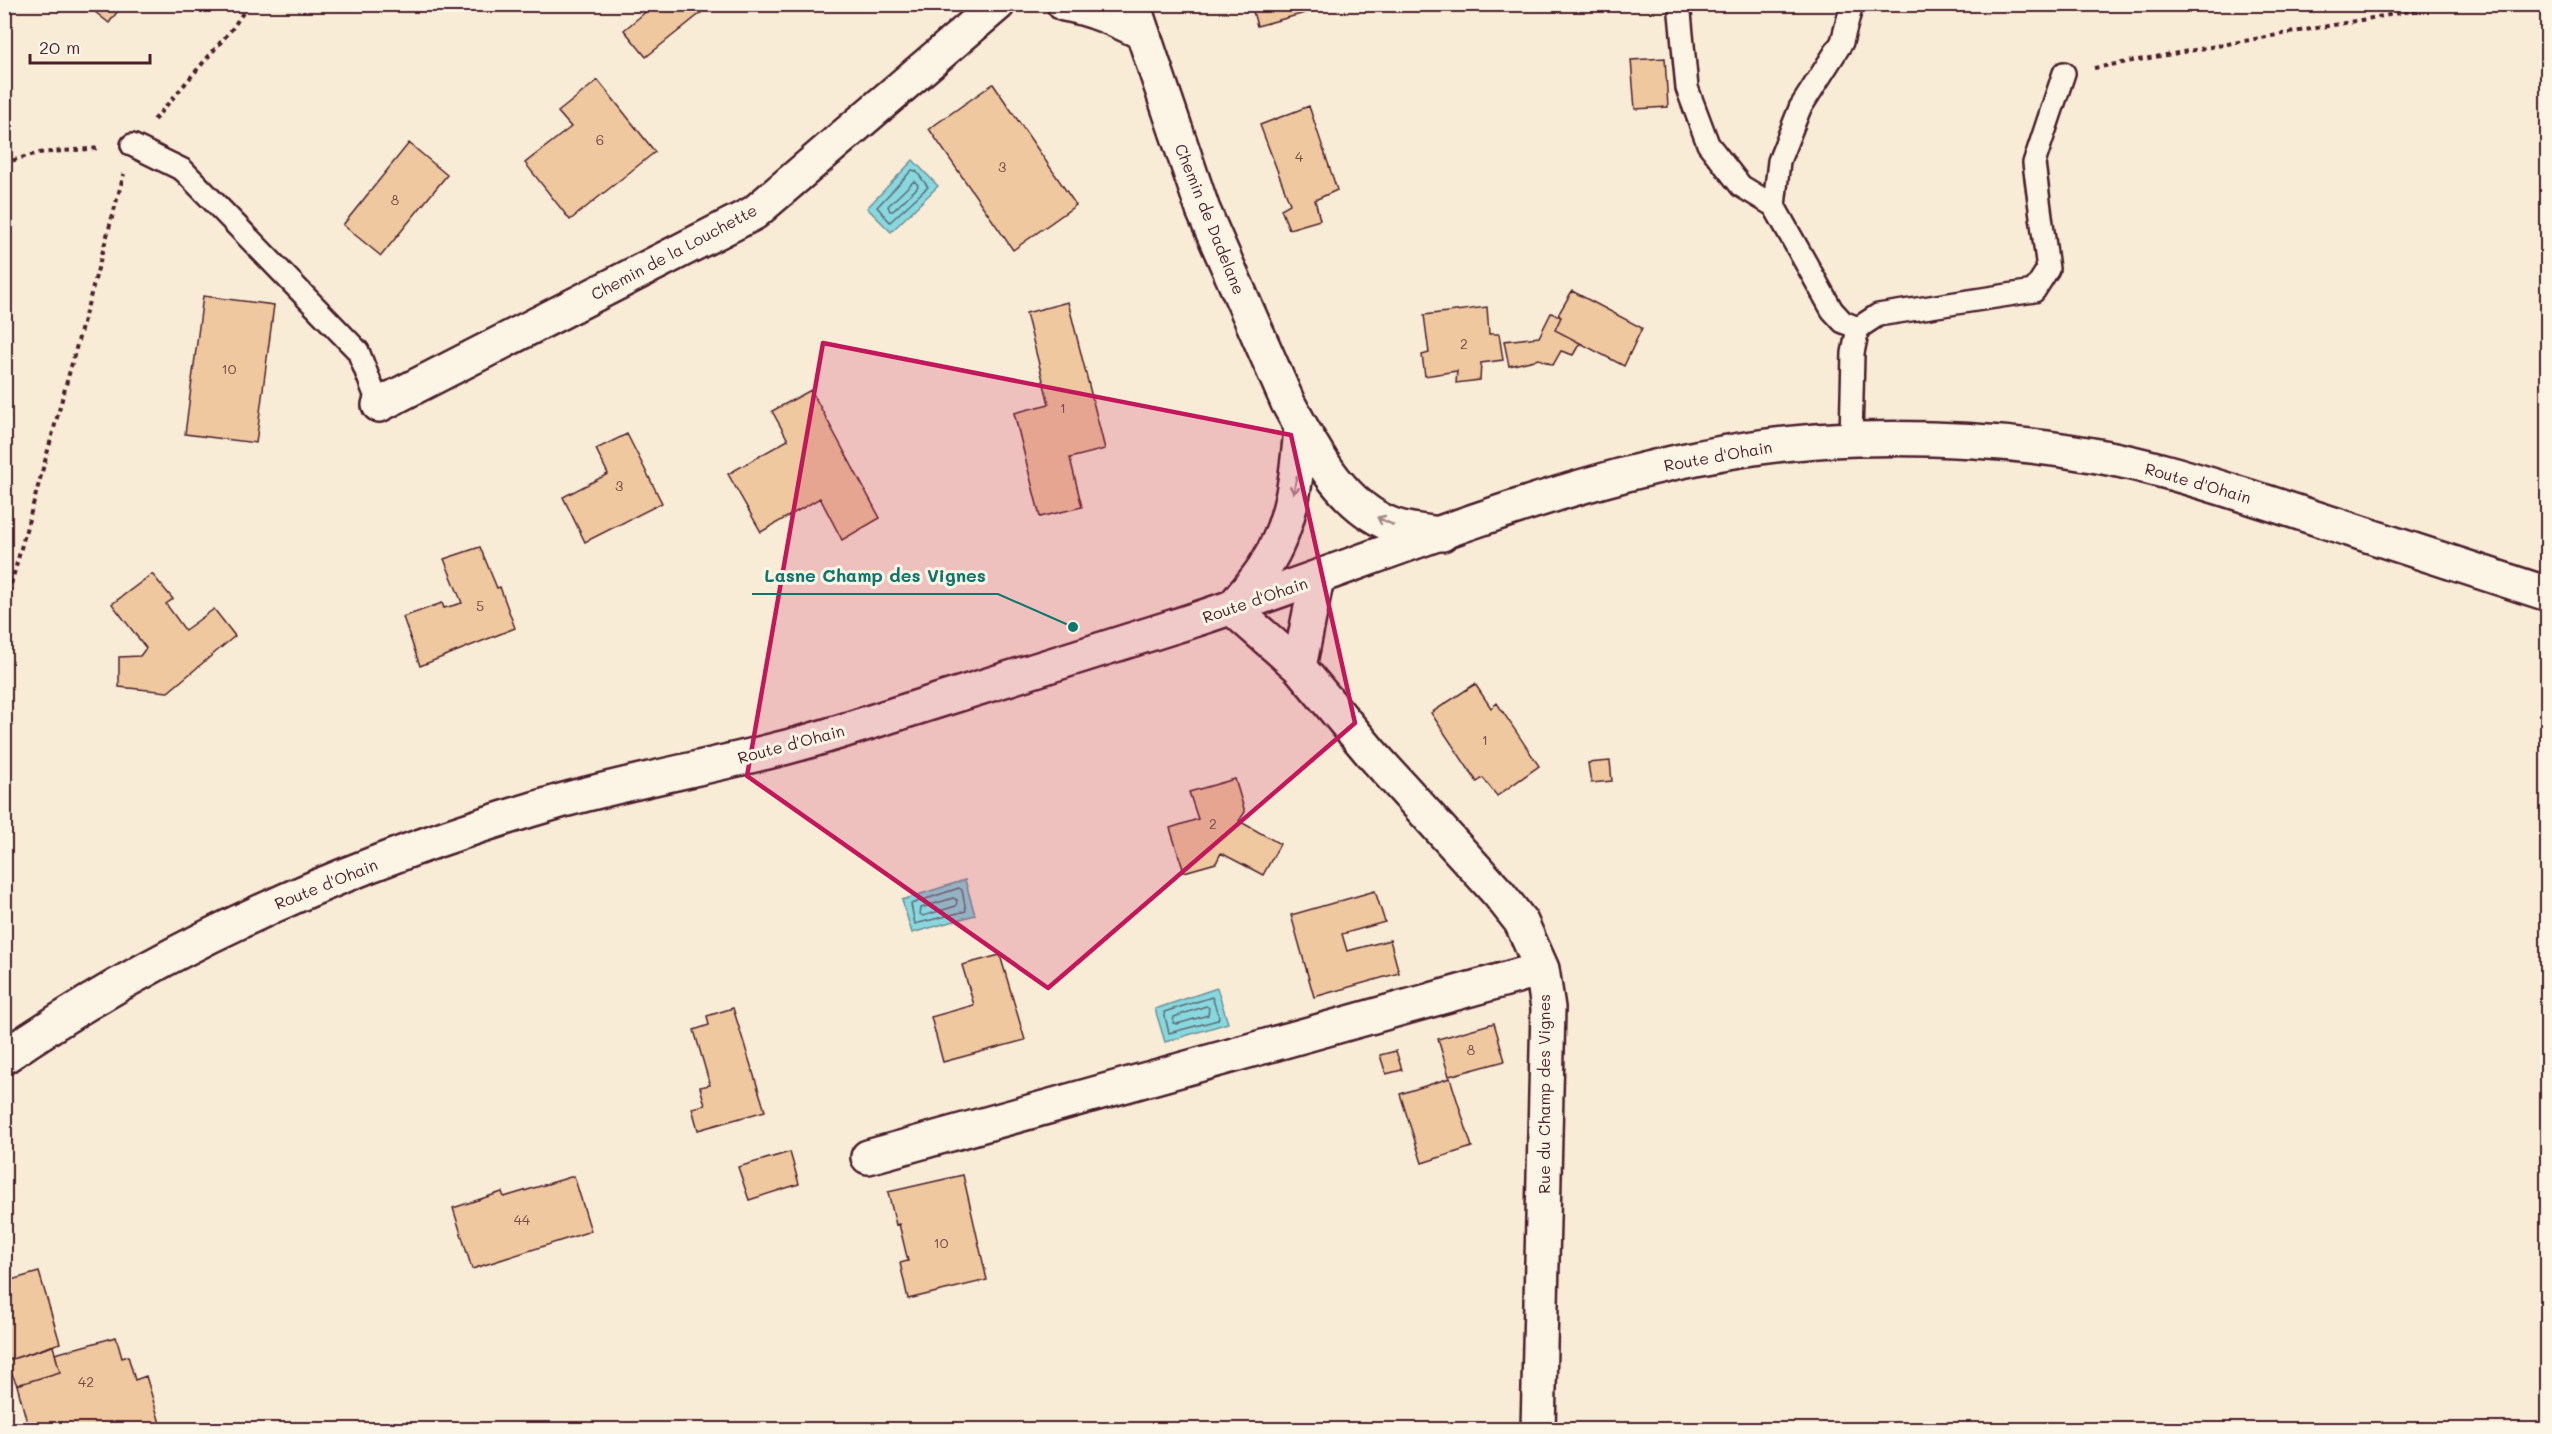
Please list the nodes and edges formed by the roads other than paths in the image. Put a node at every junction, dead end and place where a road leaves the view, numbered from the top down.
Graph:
1 (1064, 4) edge
2 (1852, 4) edge
3 (1004, 6) edge
4 (1680, 13) dead end
5 (1138, 19) edge
6 (2064, 73) road end
7 (132, 145) road end
8 (1774, 206) junction
9 (1858, 328) junction
10 (379, 405) joint
11 (1301, 427) junction
12 (1851, 439) junction
13 (1442, 534) junction
14 (1317, 578) junction
15 (2547, 594) edge
16 (1233, 608) junction
17 (1299, 667) junction
18 (1542, 969) junction
19 (4, 1057) edge
20 (868, 1157) dead end
21 (1538, 1430) edge

1 - 5 street
2 - 8 lane
3 - 10 street, Chemin de la Louchette
4 - 8 lane
5 - 11 street, Chemin de Dadelane
6 - 9 lane
7 - 10 lane
8 - 9 lane
9 - 12 lane
13 -> 11 street, Chemin de Dadelane
11 -> 16 street
12 - 13 street, Route d'Ohain
12 - 15 street, Route d'Ohain
13 - 14 street, Route d'Ohain
14 - 16 street, Route d'Ohain
14 - 17 street
16 - 17 street, Rue du Champ des Vignes
16 - 19 street, Route d'Ohain
17 - 18 street, Rue du Champ des Vignes
18 - 20 street
18 - 21 street, Rue du Champ des Vignes

